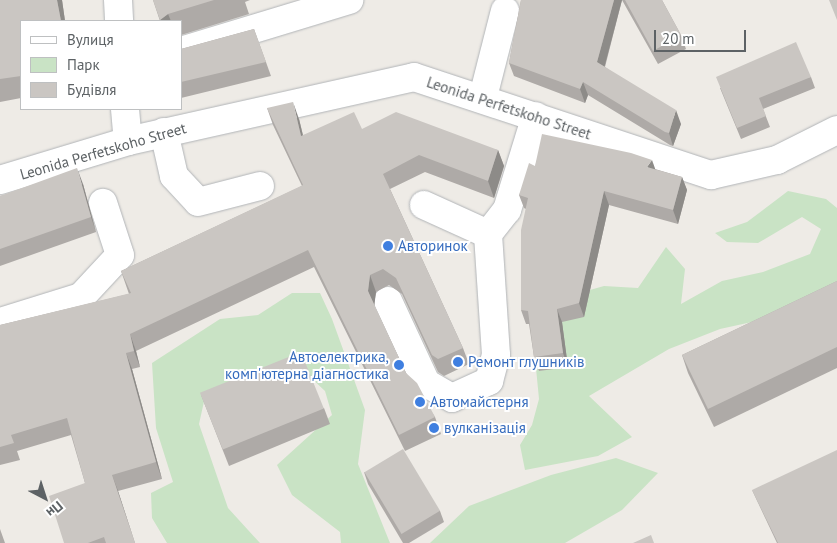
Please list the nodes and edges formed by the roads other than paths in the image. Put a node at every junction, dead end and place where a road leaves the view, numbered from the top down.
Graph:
1 (118, 0) edge
2 (349, 0) edge
3 (505, 11) dead end
4 (119, 20) edge
5 (182, 51) edge
6 (483, 97) junction
7 (125, 110) edge
8 (536, 116) junction
9 (837, 130) edge
10 (164, 132) junction
11 (128, 141) junction
12 (0, 180) edge
13 (260, 186) dead end
14 (103, 203) dead end
15 (424, 205) dead end
16 (488, 234) junction
17 (388, 301) dead end
18 (0, 322) edge

1 - 4 street
2 - 5 street
3 - 6 street
6 - 8 street, Leonida Perfetskoho Street
6 - 10 street, Leonida Perfetskoho Street
7 - 11 street
8 - 9 street, Leonida Perfetskoho Street
8 - 16 street
10 - 11 street, Leonida Perfetskoho Street
10 - 13 street
11 - 12 street, Leonida Perfetskoho Street
14 - 18 street
15 - 16 street
16 - 17 street

